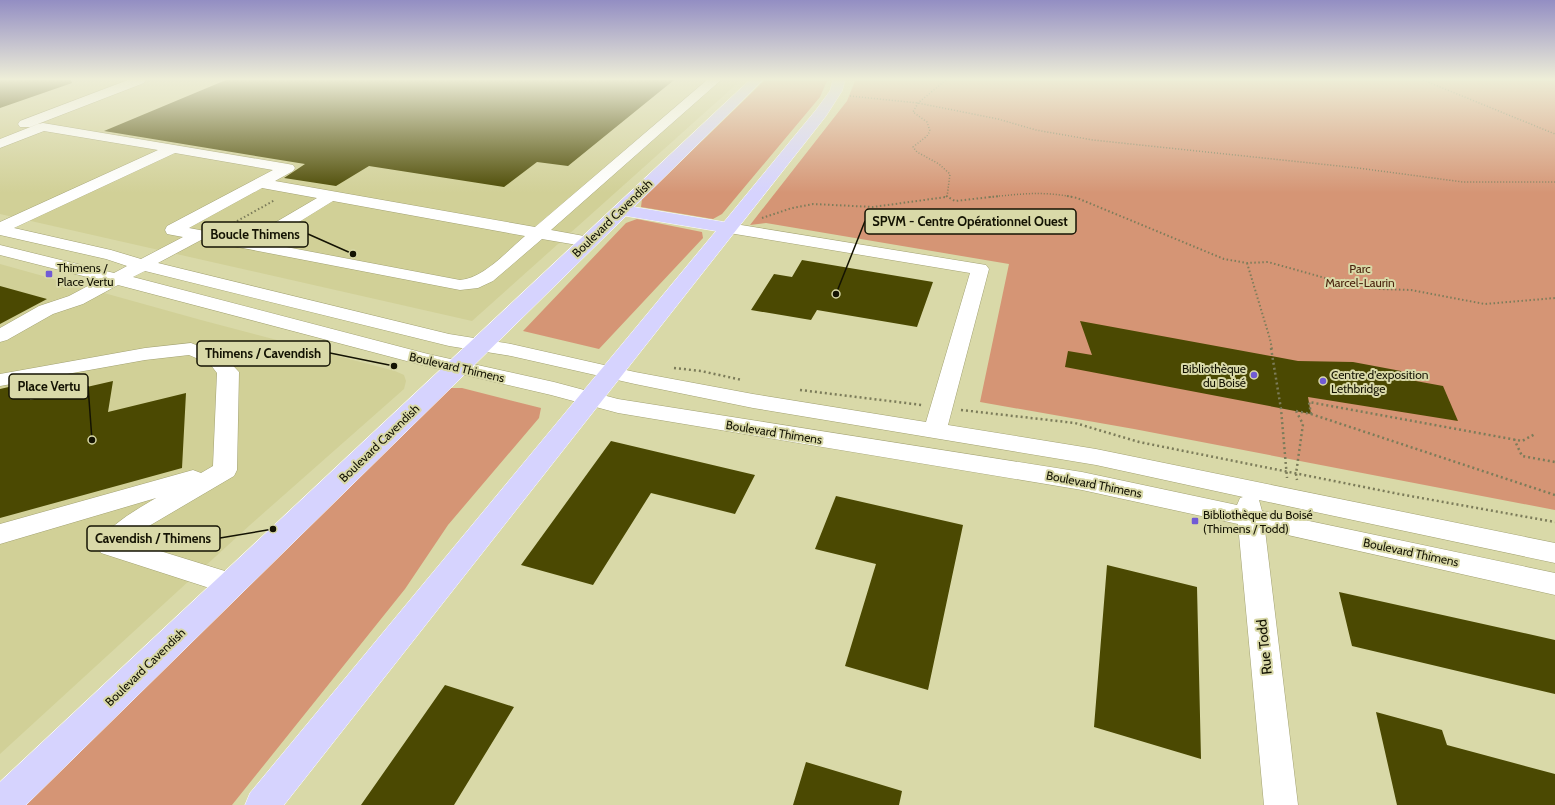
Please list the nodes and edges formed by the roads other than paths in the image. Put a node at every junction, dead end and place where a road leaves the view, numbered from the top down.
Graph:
1 (41, 118) edge
2 (671, 118) edge
3 (718, 118) edge
4 (818, 118) edge
5 (0, 133) edge
6 (0, 144) edge
7 (173, 149) junction
8 (260, 183) junction
9 (331, 196) junction
10 (621, 210) junction
11 (729, 228) junction
12 (0, 229) edge
13 (539, 232) junction
14 (191, 233) junction
15 (589, 242) junction
16 (249, 245) junction
17 (0, 250) edge
18 (135, 263) junction
19 (108, 277) junction
20 (0, 336) edge
21 (480, 345) junction
22 (457, 368) junction
23 (612, 373) junction
24 (0, 380) edge
25 (591, 399) junction
26 (935, 431) junction
27 (225, 470) junction
28 (1247, 489) junction
29 (1250, 517) junction
30 (0, 534) edge
31 (1555, 553) edge
32 (231, 584) junction
33 (1555, 584) edge
34 (0, 805) edge
35 (262, 805) edge
36 (1281, 805) edge

1 - 5 street
2 - 13 street
3 - 10 main road, Boulevard Cavendish
4 - 11 main road
6 - 7 street
7 - 8 street
7 - 12 street
8 - 9 street
8 - 14 street
9 - 13 street
9 - 16 street
10 - 11 main road
10 - 15 main road, Boulevard Cavendish
11 - 23 main road
11 - 26 street
12 - 18 street, Boulevard Thimens
13 - 15 street
13 - 16 street
14 - 16 street
14 - 18 street
15 - 21 main road, Boulevard Cavendish
17 - 19 street, Boulevard Thimens
18 - 19 street
18 - 21 street, Boulevard Thimens
19 - 20 street
19 - 22 street, Boulevard Thimens
21 - 22 main road, Boulevard Cavendish
21 - 23 street, Boulevard Thimens
22 - 25 street, Boulevard Thimens
22 - 32 main road, Boulevard Cavendish
23 - 25 main road
23 - 26 street, Boulevard Thimens
24 - 27 street
25 - 29 street, Boulevard Thimens
25 - 35 main road
26 - 28 street, Boulevard Thimens
27 - 30 street
27 - 32 street
28 - 29 street, Rue Todd
28 - 31 street, Boulevard Thimens
29 - 33 street, Boulevard Thimens
29 - 36 street, Rue Todd
32 - 34 main road, Boulevard Cavendish

